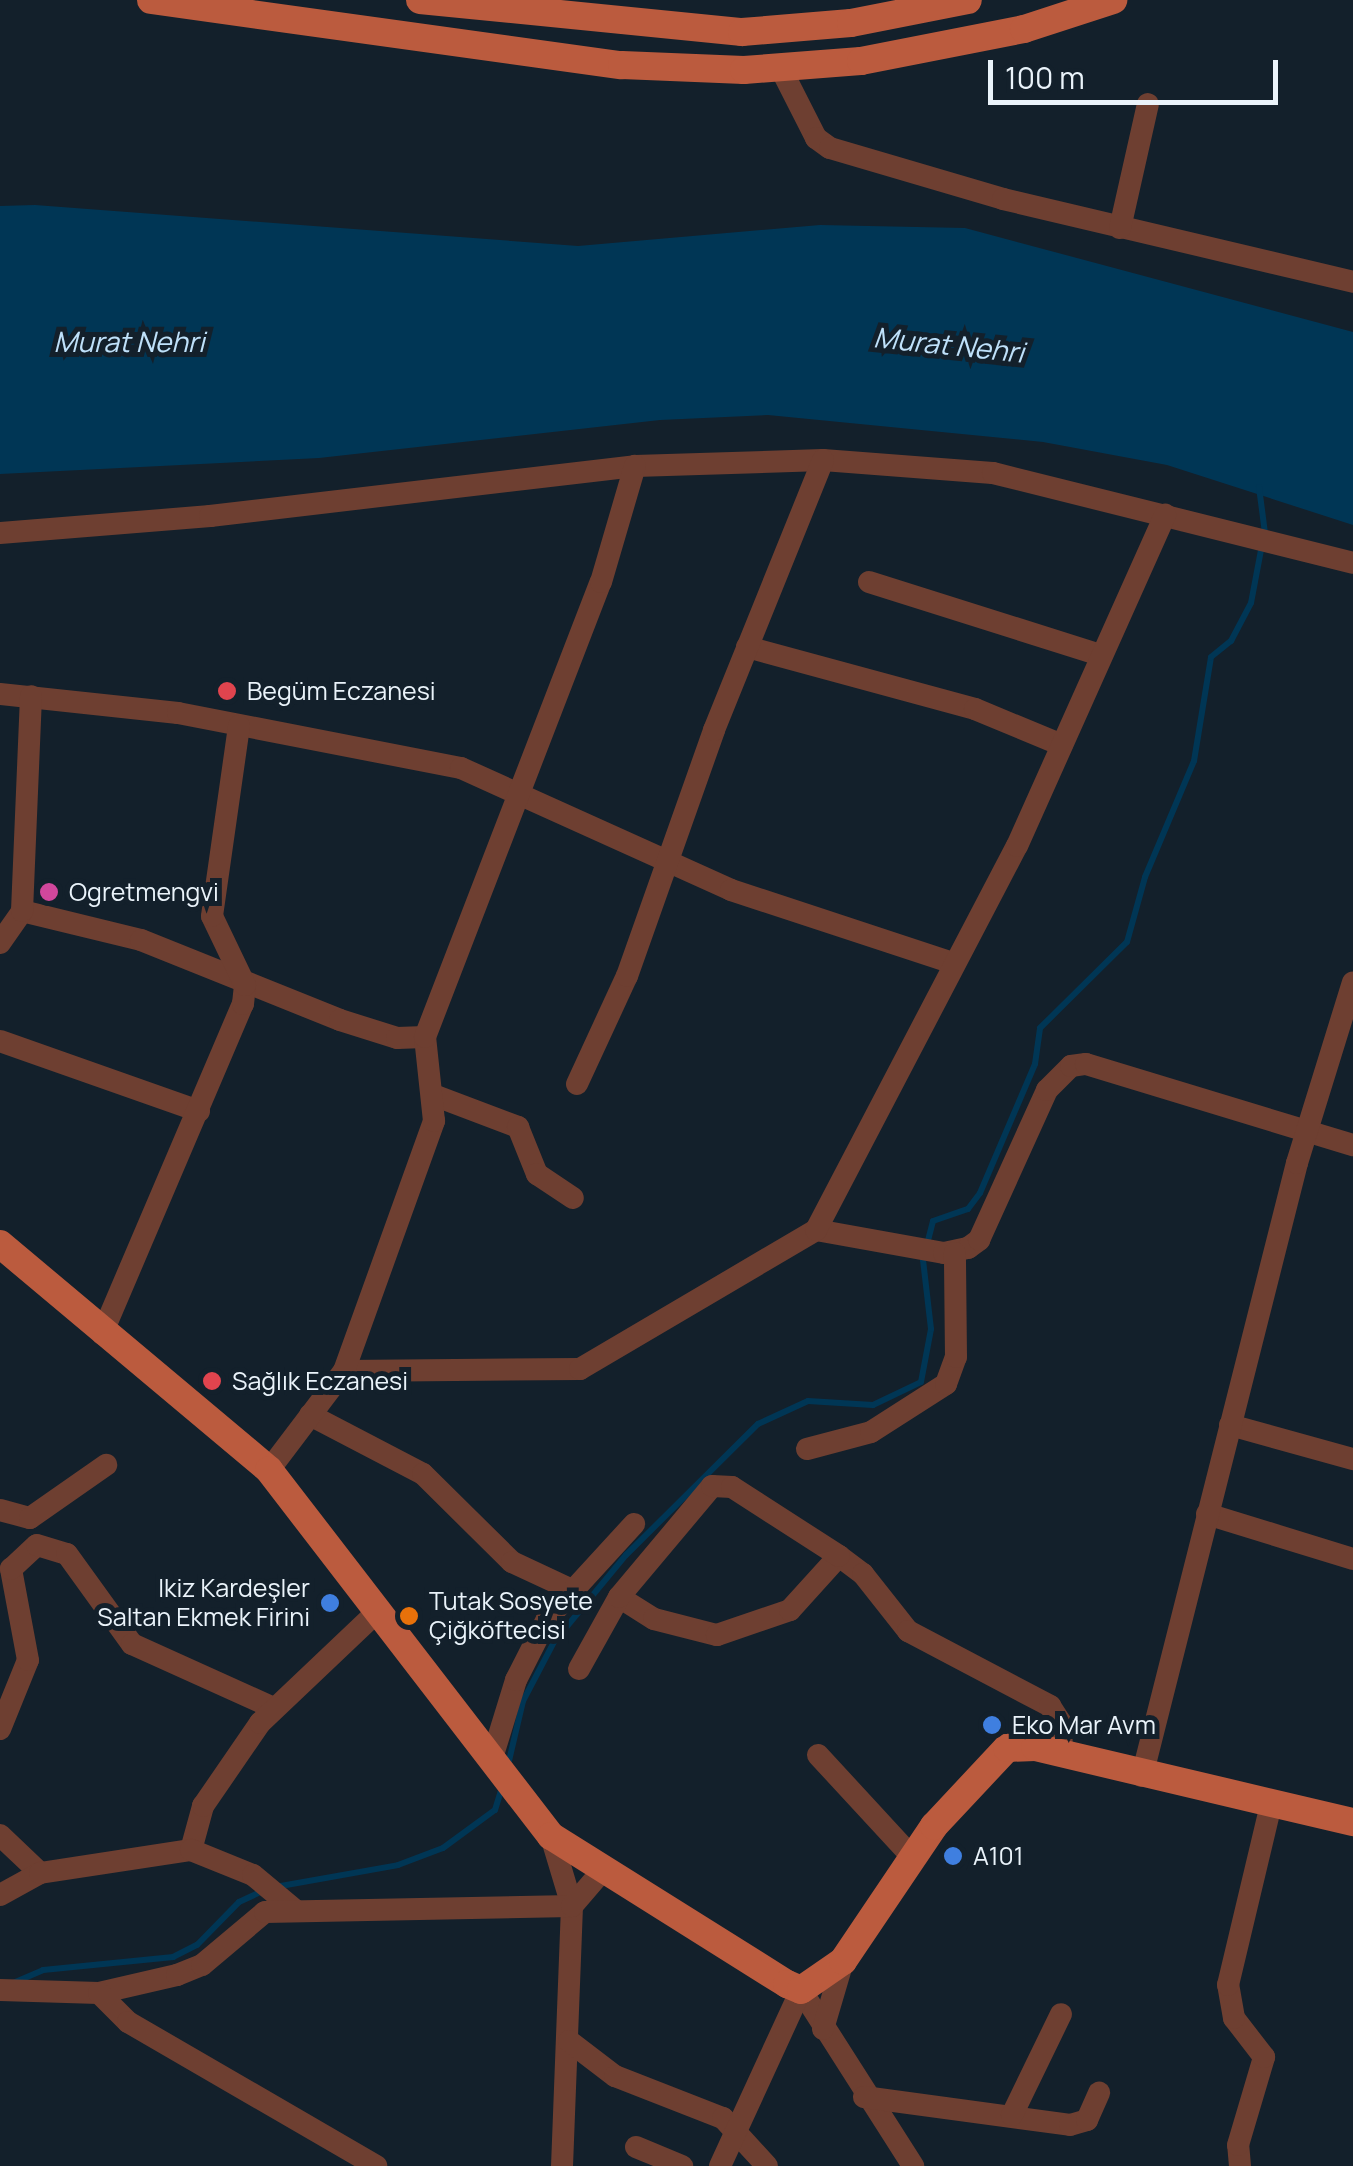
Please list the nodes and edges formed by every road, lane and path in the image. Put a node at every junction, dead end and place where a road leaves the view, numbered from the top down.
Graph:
1 (151, 0) edge
2 (420, 0) edge
3 (968, 0) edge
4 (1113, 0) edge
5 (848, 12) edge
6 (775, 29) junction
7 (780, 67) junction
8 (1148, 104) dead end
9 (1120, 228) junction
10 (1353, 282) edge
11 (823, 460) junction
12 (635, 466) junction
13 (1165, 514) junction
14 (0, 533) edge
15 (1353, 563) edge
16 (869, 582) dead end
17 (747, 647) junction
18 (1098, 654) junction
19 (0, 694) edge
20 (32, 696) junction
21 (239, 726) junction
22 (1062, 744) junction
23 (517, 791) junction
24 (666, 862) junction
25 (22, 911) junction
26 (212, 916) junction
27 (0, 944) edge
28 (185, 957) junction
29 (952, 963) junction
30 (1353, 982) edge
31 (245, 985) junction
32 (426, 1038) junction
33 (0, 1041) edge
34 (577, 1084) dead end
35 (436, 1096) junction
36 (199, 1111) junction
37 (1307, 1132) junction
38 (1353, 1145) edge
39 (573, 1198) dead end
40 (816, 1230) junction
41 (0, 1244) edge
42 (949, 1253) junction
43 (102, 1334) junction
44 (344, 1371) junction
45 (310, 1415) junction
46 (1230, 1425) junction
47 (807, 1449) dead end
48 (1353, 1458) edge
49 (106, 1465) dead end
50 (269, 1470) junction
51 (0, 1510) edge
52 (1208, 1514) junction
53 (30, 1518) junction
54 (634, 1524) dead end
55 (37, 1545) junction
56 (838, 1556) junction
57 (1353, 1559) edge
58 (6, 1573) edge
59 (572, 1590) junction
60 (619, 1597) junction
61 (378, 1611) junction
62 (579, 1670) dead end
63 (274, 1708) junction
64 (0, 1729) edge
65 (1062, 1755) junction
66 (818, 1756) dead end
67 (494, 1761) junction
68 (1142, 1776) junction
69 (1272, 1804) junction
70 (1353, 1822) edge
71 (0, 1835) edge
72 (551, 1836) junction
73 (191, 1850) junction
74 (914, 1858) junction
75 (603, 1870) junction
76 (40, 1874) junction
77 (0, 1895) edge
78 (286, 1904) junction
79 (572, 1906) junction
80 (843, 1961) junction
81 (801, 1990) junction
82 (10, 1991) edge
83 (99, 1993) junction
84 (1060, 2014) dead end
85 (823, 2029) junction
86 (569, 2041) junction
87 (1099, 2093) dead end
88 (864, 2096) junction
89 (1012, 2115) junction
90 (738, 2130) junction
91 (636, 2147) dead end
92 (376, 2166) edge
93 (562, 2166) edge
94 (682, 2166) edge
95 (720, 2166) edge
96 (767, 2166) edge
97 (913, 2166) edge
98 (1240, 2166) edge

1 - 7 main road
2 - 6 main road
3 - 5 main road
4 - 7 main road
5 - 6 main road
6 - 7 main road
7 - 9 street
8 - 9 street
9 - 10 street
11 - 12 street
11 - 13 street
11 - 17 street
12 - 14 street
12 - 23 street
13 - 15 street
13 - 18 street
16 - 18 street
17 - 22 street
17 - 24 street
18 - 22 street
19 - 20 street
20 - 21 street
20 - 25 street
21 - 23 street
21 - 26 street
22 - 29 street
23 - 24 street
23 - 32 street
24 - 29 street
24 - 34 street
25 - 27 street
25 - 28 street
26 - 28 street
26 - 31 street
28 - 31 street
29 - 40 street
30 - 37 street
31 - 32 street
31 - 36 street
32 - 35 street
33 - 36 street
35 - 39 street
35 - 44 street
36 - 43 street
37 - 38 street
37 - 42 street
37 - 46 street
40 - 42 street
40 - 44 street
41 - 43 main road
42 - 47 street
43 - 50 main road
44 - 45 street
45 - 50 street
45 - 59 street
46 - 48 street
46 - 52 street
49 - 53 street
50 - 61 main road
51 - 53 street
52 - 57 street
52 - 68 street
53 - 55 street
54 - 59 street
55 - 58 street
55 - 63 street
56 - 60 street
56 - 60 street
56 - 65 street
58 - 64 street
59 - 67 street
60 - 62 street
61 - 63 street
61 - 67 main road
63 - 73 street
65 - 68 main road
65 - 74 main road
66 - 74 street
67 - 72 main road
68 - 69 main road
69 - 70 main road
69 - 98 street
71 - 76 street
72 - 75 main road
72 - 79 street
73 - 76 street
73 - 78 street
74 - 80 main road
75 - 79 street
75 - 81 main road
76 - 77 street
78 - 79 street
78 - 83 street
79 - 86 street
80 - 81 main road
80 - 85 street
81 - 85 street
81 - 90 street
82 - 83 street
83 - 92 street
84 - 89 street
85 - 88 street
86 - 90 street
86 - 93 street
87 - 89 street
88 - 89 street
88 - 97 street
90 - 95 street
90 - 96 street
91 - 94 street

